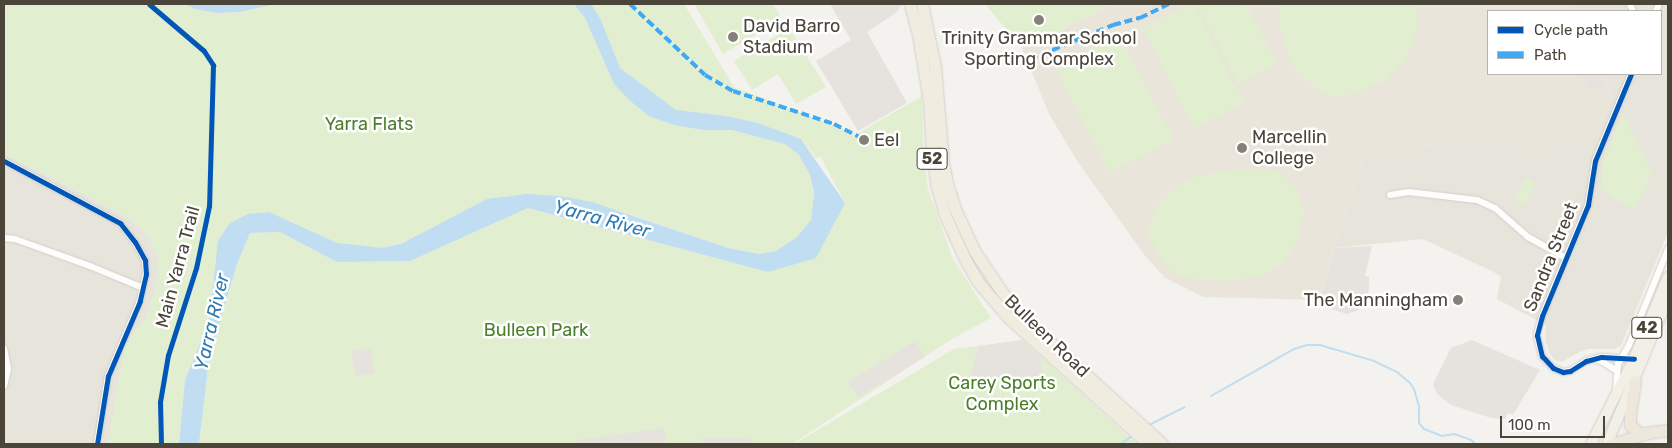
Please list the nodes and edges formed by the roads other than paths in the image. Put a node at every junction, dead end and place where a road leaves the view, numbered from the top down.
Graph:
1 (910, 4) edge
2 (922, 4) edge
3 (1631, 75) edge
4 (4, 161) edge
5 (1390, 195) dead end
6 (4, 238) edge
7 (1668, 249) edge
8 (1566, 258) junction
9 (1668, 277) edge
10 (143, 288) junction
11 (1668, 298) edge
12 (4, 348) edge
13 (1621, 358) junction
14 (1594, 359) junction
15 (1634, 359) junction
16 (1617, 371) junction
17 (1635, 382) junction
18 (4, 386) edge
19 (1616, 394) junction
20 (1117, 409) junction
21 (1601, 424) junction
22 (1668, 430) edge
23 (1646, 433) junction
24 (97, 444) edge
25 (1148, 444) edge
26 (1162, 444) edge
27 (1591, 444) edge
28 (1606, 444) edge
29 (1613, 444) edge

1 - 20 highway, Bulleen Road / 52
2 - 20 highway, Bulleen Road / 52
3 - 8 street, Sandra Street
4 - 10 street
5 - 8 street
6 - 10 street
7 - 13 street
8 - 14 street, Sandra Street
9 - 15 main road, 42
10 - 24 street
11 - 17 main road, 42
12 - 18 street
13 - 14 street, Sandra Street
13 - 15 street, Sandra Street
13 - 16 street
14 - 16 street
15 - 19 main road, 42
16 - 19 street
17 - 21 main road
17 - 23 highway
17 - 28 main road, 42
19 - 21 main road, 42
20 - 25 highway, Bulleen Road / 52
20 - 26 highway, Bulleen Road / 52
21 - 27 main road, 42
22 - 23 highway
23 - 29 highway

